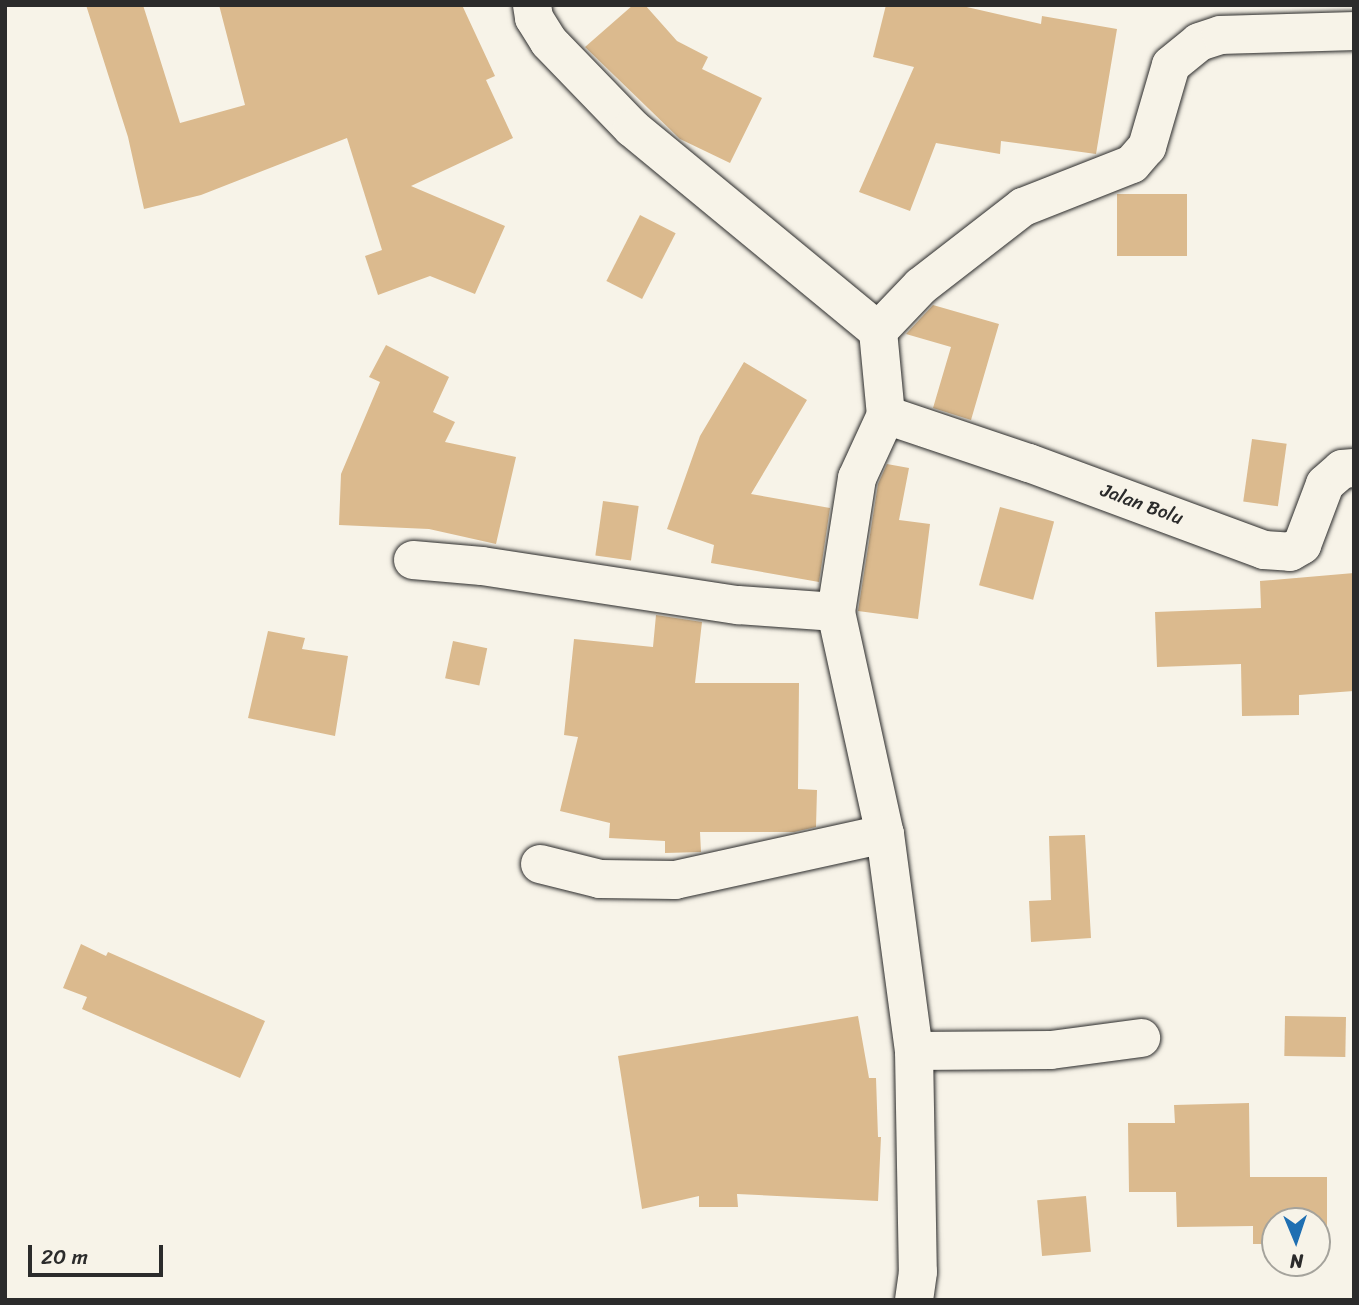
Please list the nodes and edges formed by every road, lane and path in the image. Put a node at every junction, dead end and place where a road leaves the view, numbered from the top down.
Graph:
1 (532, 5) edge
2 (1354, 31) edge
3 (878, 331) junction
4 (886, 415) junction
5 (1354, 468) edge
6 (413, 560) dead end
7 (836, 612) junction
8 (885, 834) junction
9 (540, 864) dead end
10 (1141, 1038) dead end
11 (914, 1051) junction
12 (914, 1300) edge

1 - 3 street
2 - 3 street
3 - 4 street
4 - 5 street, Jalan Bolu
4 - 7 street
6 - 7 street
7 - 8 street
8 - 9 street
8 - 11 street
10 - 11 street
11 - 12 street

